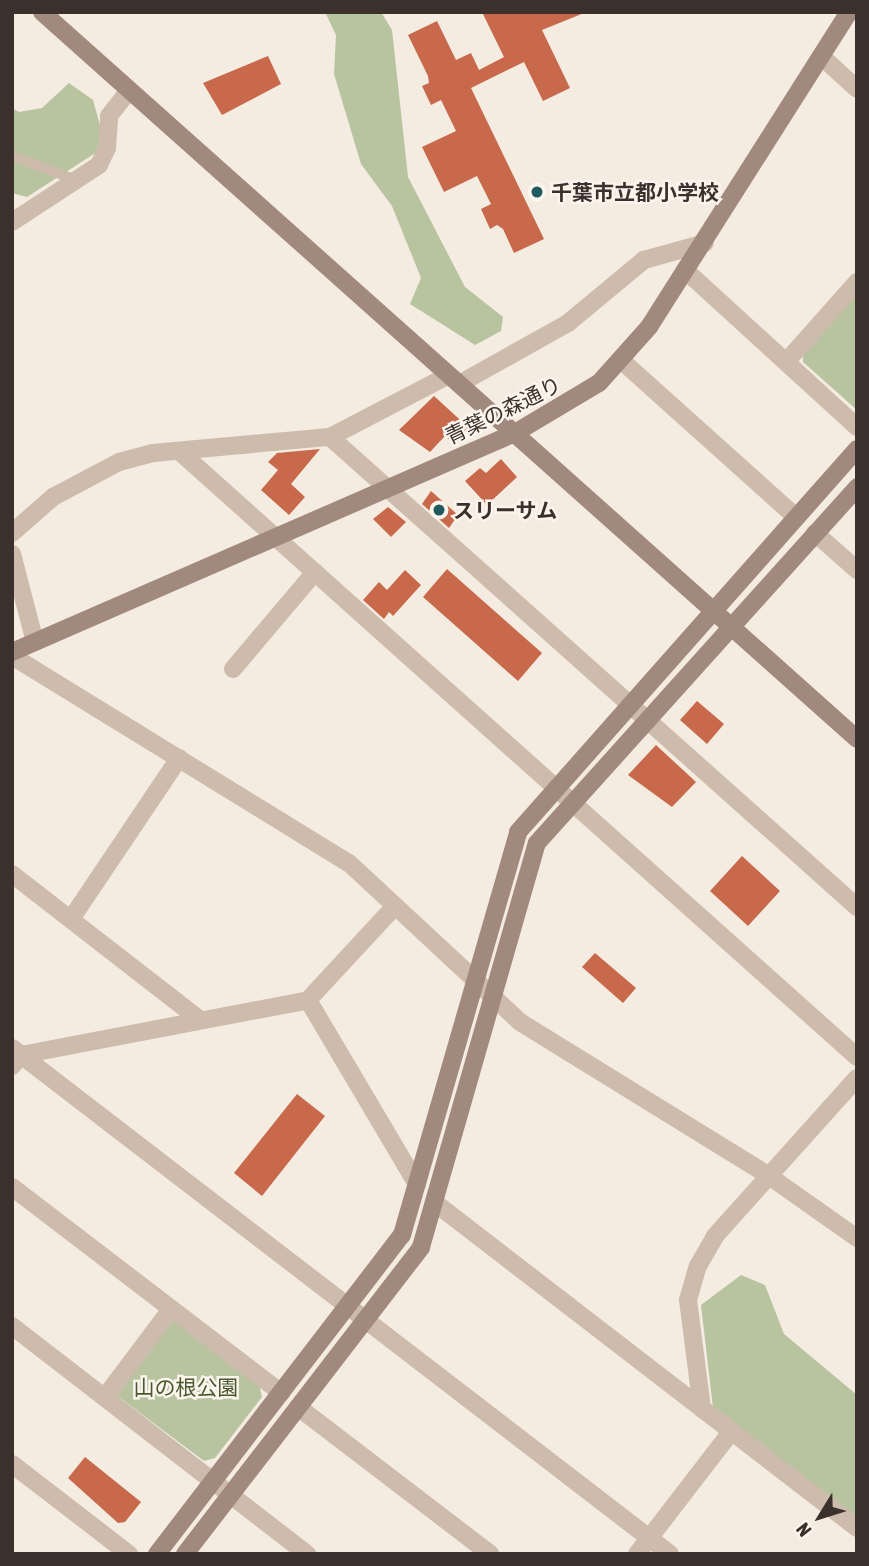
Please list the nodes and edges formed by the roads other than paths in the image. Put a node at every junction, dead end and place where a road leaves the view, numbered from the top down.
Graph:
1 (42, 12) edge
2 (849, 12) edge
3 (822, 57) junction
4 (857, 89) edge
5 (129, 90) junction
6 (12, 156) edge
7 (79, 181) junction
8 (12, 222) edge
9 (705, 243) junction
10 (685, 270) junction
11 (857, 282) edge
12 (622, 361) junction
13 (786, 362) junction
14 (454, 380) junction
15 (857, 428) edge
16 (514, 433) junction
17 (330, 437) junction
18 (857, 449) edge
19 (180, 451) junction
20 (857, 486) edge
21 (388, 489) junction
22 (796, 517) junction
23 (12, 533) edge
24 (815, 533) junction
25 (276, 537) junction
26 (12, 554) edge
27 (857, 570) edge
28 (315, 572) junction
29 (714, 610) junction
30 (731, 625) junction
31 (35, 642) junction
32 (12, 654) edge
33 (233, 669) dead end
34 (631, 705) junction
35 (647, 720) junction
36 (857, 739) edge
37 (179, 758) junction
38 (557, 789) junction
39 (573, 803) junction
40 (12, 874) edge
41 (395, 906) junction
42 (857, 907) edge
43 (71, 919) junction
44 (475, 981) junction
45 (493, 998) junction
46 (307, 1000) junction
47 (200, 1020) junction
48 (15, 1056) edge
49 (857, 1057) edge
50 (857, 1078) edge
51 (769, 1177) junction
52 (417, 1184) junction
53 (12, 1187) edge
54 (434, 1202) junction
55 (857, 1238) edge
56 (348, 1306) junction
57 (171, 1309) junction
58 (365, 1319) junction
59 (12, 1326) edge
60 (281, 1393) junction
61 (105, 1397) junction
62 (298, 1406) junction
63 (702, 1409) junction
64 (731, 1432) junction
65 (12, 1464) edge
66 (213, 1481) junction
67 (231, 1494) junction
68 (857, 1528) edge
69 (650, 1538) junction
70 (129, 1554) edge
71 (157, 1554) edge
72 (185, 1554) edge
73 (307, 1554) edge
74 (490, 1554) edge
75 (637, 1554) edge
76 (670, 1554) edge

1 - 5 street
2 - 3 street, 青葉の森通り
3 - 4 street
3 - 9 street, 青葉の森通り
5 - 7 street
5 - 14 street
6 - 7 lane
7 - 8 street
9 - 10 street, 青葉の森通り
9 - 14 street
10 - 12 street, 青葉の森通り
10 - 13 street
11 - 13 street
12 - 16 street, 青葉の森通り
12 - 22 street
13 - 15 street
14 - 16 street
14 - 17 street
16 - 21 street, 青葉の森通り
16 - 29 street
17 - 19 street
17 - 21 street
18 - 22 street
19 - 23 street
19 - 25 street
20 - 24 street
21 - 25 street, 青葉の森通り
21 - 34 street
22 - 29 street
24 - 27 street
24 - 30 street
25 - 28 street
25 - 31 street, 青葉の森通り
26 - 31 street
28 - 33 street
28 - 38 street
29 - 30 street
29 - 34 street
30 - 35 street
30 - 36 street
31 - 32 street, 青葉の森通り
32 - 37 street
34 - 35 street
34 - 38 street
35 - 39 street
35 - 42 street
37 - 41 street
37 - 43 street
38 - 39 street
38 - 44 street
39 - 45 street
39 - 49 street
40 - 43 street
41 - 44 street
41 - 46 street
43 - 47 street
44 - 45 street
44 - 52 street
45 - 51 street
45 - 54 street
46 - 47 street
46 - 52 street
47 - 48 street
48 - 56 street
50 - 51 street
51 - 55 street
51 - 63 street
52 - 56 street
53 - 57 street
54 - 58 street
54 - 63 street
56 - 58 street
56 - 60 street
57 - 60 street
57 - 61 street
58 - 62 street
58 - 69 street
59 - 61 street
60 - 66 street
61 - 66 street
62 - 67 street
62 - 74 street
63 - 64 street
64 - 68 street
64 - 69 street
65 - 70 street
66 - 67 street
66 - 71 street
67 - 72 street
67 - 73 street
69 - 75 street
69 - 76 street

